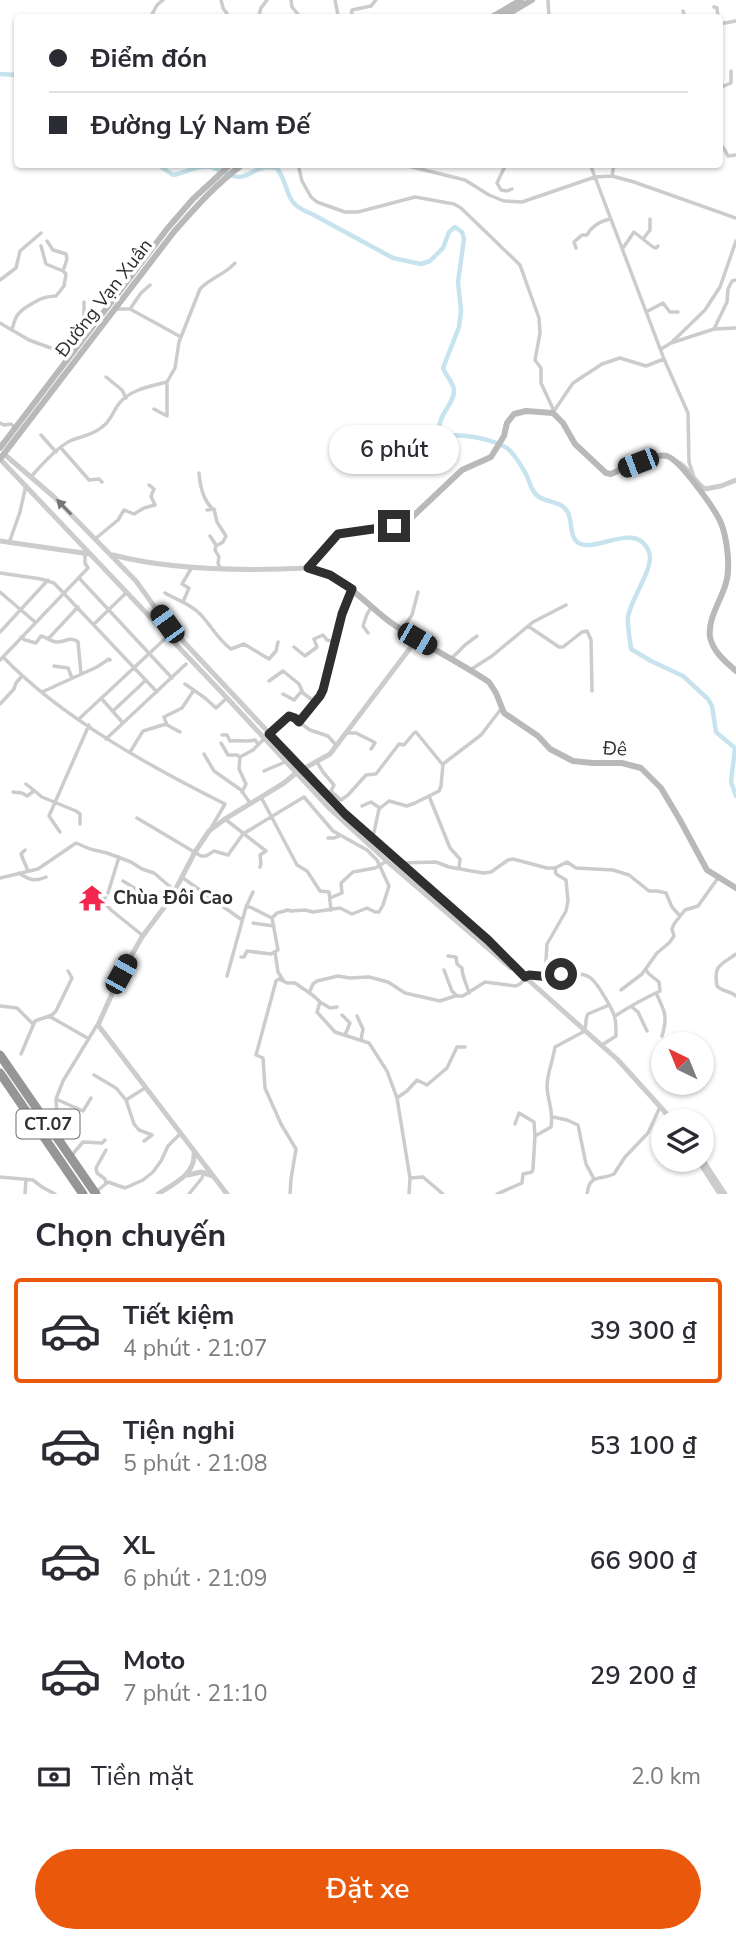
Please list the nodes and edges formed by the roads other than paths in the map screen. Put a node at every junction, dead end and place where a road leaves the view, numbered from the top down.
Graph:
1 (163, 0) edge
2 (376, 0) edge
3 (532, 0) edge
4 (518, 1) edge
5 (714, 7) dead end
6 (683, 11) dead end
7 (152, 14) edge
8 (352, 14) edge
9 (497, 14) edge
10 (508, 14) edge
11 (684, 14) edge
12 (718, 14) edge
13 (731, 71) dead end
14 (723, 86) edge
15 (234, 168) edge
16 (299, 168) edge
17 (416, 168) edge
18 (504, 168) edge
19 (592, 168) edge
20 (613, 168) edge
21 (612, 176) junction
22 (595, 177) junction
23 (512, 189) dead end
24 (736, 218) edge
25 (610, 219) junction
26 (650, 219) dead end
27 (41, 233) dead end
28 (643, 239) junction
29 (47, 241) dead end
30 (736, 241) edge
31 (41, 246) dead end
32 (658, 246) dead end
33 (576, 248) dead end
34 (623, 249) junction
35 (234, 263) dead end
36 (63, 271) junction
37 (0, 280) edge
38 (736, 280) edge
39 (150, 285) dead end
40 (84, 302) dead end
41 (112, 307) junction
42 (130, 309) junction
43 (646, 312) junction
44 (678, 312) dead end
45 (0, 323) edge
46 (92, 328) junction
47 (736, 328) edge
48 (715, 329) junction
49 (12, 330) junction
50 (79, 335) dead end
51 (181, 337) junction
52 (671, 343) junction
53 (661, 349) junction
54 (59, 351) junction
55 (68, 359) junction
56 (664, 359) junction
57 (106, 377) dead end
58 (167, 383) junction
59 (126, 398) junction
60 (154, 409) dead end
61 (554, 412) junction
62 (0, 423) edge
63 (15, 428) junction
64 (41, 435) dead end
65 (61, 449) junction
66 (56, 452) junction
67 (1, 454) edge
68 (683, 463) junction
69 (199, 473) dead end
70 (32, 477) junction
71 (736, 480) edge
72 (102, 482) dead end
73 (26, 485) junction
74 (149, 485) dead end
75 (86, 529) junction
76 (210, 536) dead end
77 (95, 539) junction
78 (78, 540) junction
79 (0, 541) edge
80 (9, 542) junction
81 (216, 546) junction
82 (74, 552) junction
83 (88, 554) junction
84 (110, 555) junction
85 (139, 561) junction
86 (192, 567) junction
87 (220, 568) junction
88 (308, 568) junction
89 (0, 573) edge
90 (130, 575) junction
91 (79, 578) junction
92 (48, 580) junction
93 (139, 585) junction
94 (352, 589) junction
95 (0, 592) edge
96 (63, 592) junction
97 (418, 592) dead end
98 (165, 593) dead end
99 (127, 594) junction
100 (183, 602) junction
101 (566, 605) dead end
102 (372, 606) junction
103 (78, 607) junction
104 (23, 610) junction
105 (108, 610) junction
106 (35, 622) junction
107 (94, 624) junction
108 (528, 626) junction
109 (402, 629) junction
110 (0, 632) edge
111 (368, 633) dead end
112 (167, 636) junction
113 (477, 636) dead end
114 (21, 637) junction
115 (49, 638) junction
116 (417, 639) junction
117 (278, 642) dead end
118 (335, 642) junction
119 (295, 647) dead end
120 (149, 653) junction
121 (2, 658) edge
122 (451, 659) junction
123 (110, 660) dead end
124 (191, 660) junction
125 (54, 666) dead end
126 (134, 667) junction
127 (470, 670) junction
128 (736, 671) edge
129 (81, 674) junction
130 (22, 676) junction
131 (72, 678) junction
132 (172, 678) junction
133 (146, 680) junction
134 (269, 681) dead end
135 (185, 684) dead end
136 (194, 691) junction
137 (592, 691) dead end
138 (42, 692) junction
139 (157, 692) junction
140 (302, 692) junction
141 (283, 694) dead end
142 (101, 698) junction
143 (227, 698) junction
144 (315, 702) junction
145 (0, 704) edge
146 (501, 709) junction
147 (113, 711) junction
148 (79, 719) junction
149 (299, 722) junction
150 (124, 723) junction
151 (166, 724) junction
152 (89, 725) junction
153 (180, 732) dead end
154 (345, 733) junction
155 (222, 735) dead end
156 (267, 736) junction
157 (106, 740) junction
158 (221, 743) dead end
159 (258, 744) junction
160 (335, 745) junction
161 (371, 749) dead end
162 (130, 752) junction
163 (204, 754) dead end
164 (240, 757) junction
165 (286, 761) junction
166 (317, 762) junction
167 (443, 765) junction
168 (264, 771) dead end
169 (299, 771) junction
170 (26, 784) dead end
171 (34, 791) junction
172 (13, 792) dead end
173 (242, 792) junction
174 (429, 796) junction
175 (261, 797) junction
176 (56, 802) junction
177 (250, 803) junction
178 (362, 806) dead end
179 (380, 808) junction
180 (271, 817) junction
181 (137, 818) dead end
182 (225, 818) junction
183 (80, 824) dead end
184 (209, 831) junction
185 (60, 832) dead end
186 (243, 834) junction
187 (339, 836) junction
188 (328, 838) dead end
189 (372, 838) junction
190 (25, 850) dead end
191 (195, 852) junction
192 (119, 857) junction
193 (387, 861) junction
194 (400, 864) junction
195 (380, 866) junction
196 (260, 867) dead end
197 (555, 868) junction
198 (459, 869) junction
199 (28, 871) junction
200 (19, 873) junction
201 (46, 877) dead end
202 (0, 878) edge
203 (183, 878) junction
204 (718, 878) junction
205 (123, 881) dead end
206 (736, 888) edge
207 (253, 892) dead end
208 (174, 894) junction
209 (330, 898) junction
210 (246, 907) junction
211 (331, 910) junction
212 (680, 916) junction
213 (272, 918) junction
214 (242, 920) junction
215 (253, 923) dead end
216 (274, 926) junction
217 (143, 936) junction
218 (275, 952) junction
219 (736, 954) edge
220 (448, 956) dead end
221 (240, 957) dead end
222 (444, 970) dead end
223 (646, 970) junction
224 (68, 971) dead end
225 (227, 976) dead end
226 (545, 976) junction
227 (525, 978) junction
228 (284, 981) junction
229 (621, 990) dead end
230 (309, 993) junction
231 (469, 993) junction
232 (656, 993) junction
233 (458, 996) junction
234 (736, 996) edge
235 (320, 1002) junction
236 (609, 1005) junction
237 (0, 1006) edge
238 (337, 1007) dead end
239 (632, 1007) junction
240 (342, 1015) dead end
241 (49, 1016) junction
242 (357, 1016) dead end
243 (615, 1016) junction
244 (33, 1024) junction
245 (97, 1025) junction
246 (584, 1031) junction
247 (647, 1031) dead end
248 (663, 1032) edge
249 (345, 1035) junction
250 (89, 1039) junction
251 (361, 1040) junction
252 (601, 1045) junction
253 (466, 1047) dead end
254 (21, 1054) dead end
255 (0, 1055) edge
256 (0, 1073) edge
257 (94, 1075) dead end
258 (0, 1084) edge
259 (145, 1088) junction
260 (91, 1098) dead end
261 (397, 1098) junction
262 (56, 1099) junction
263 (126, 1100) junction
264 (660, 1107) junction
265 (553, 1117) junction
266 (515, 1124) dead end
267 (181, 1133) junction
268 (536, 1136) junction
269 (105, 1140) dead end
270 (144, 1141) dead end
271 (106, 1150) dead end
272 (194, 1151) junction
273 (72, 1155) junction
274 (204, 1172) junction
275 (708, 1172) edge
276 (185, 1176) junction
277 (0, 1177) edge
278 (215, 1178) junction
279 (410, 1178) junction
280 (26, 1179) junction
281 (594, 1179) junction
282 (106, 1183) junction
283 (25, 1194) edge
284 (55, 1194) edge
285 (76, 1194) edge
286 (83, 1194) edge
287 (96, 1194) edge
288 (158, 1194) edge
289 (189, 1194) edge
290 (227, 1194) edge
291 (290, 1194) edge
292 (409, 1194) edge
293 (443, 1194) edge
294 (498, 1194) edge
295 (587, 1194) edge
296 (722, 1194) edge

1 - 7 street
2 - 8 street
3 - 10 main road
4 - 9 main road
5 - 12 street
6 - 11 street
13 - 14 street
15 - 41 main road, Đường Vạn Xuân
16 - 61 street
17 - 22 street
18 - 23 street
19 - 22 street
20 - 21 street
21 - 22 street
21 - 24 street
22 - 25 street
25 - 33 street
25 - 34 street
26 - 28 street
27 - 37 street
28 - 32 street
28 - 34 street
29 - 36 street
30 - 52 street
31 - 36 street
34 - 43 street
35 - 51 street
36 - 49 street
38 - 48 street
39 - 42 street
40 - 46 street
41 - 42 street
41 - 46 main road, Đường Vạn Xuân
41 - 67 main road, Đường Vạn Xuân
42 - 51 street
43 - 44 street
43 - 53 street
45 - 49 street
46 - 55 main road, Đường Vạn Xuân
47 - 48 street
48 - 52 street
49 - 54 street
50 - 54 street
51 - 58 street
52 - 53 street
53 - 56 street
54 - 55 street
55 - 63 main road, Đường Vạn Xuân
56 - 61 street
56 - 68 street
57 - 59 street
58 - 59 street
58 - 60 street
59 - 65 street
61 - 68 main road
61 - 88 main road
62 - 63 street
63 - 67 main road, Đường Vạn Xuân
64 - 66 street
65 - 66 street
65 - 72 street
66 - 70 street
67 - 70 street
67 - 73 street
68 - 71 street
68 - 128 main road
69 - 81 street
75 -> 70 street
73 - 78 street
73 - 80 street
74 - 77 street
75 - 77 street
75 - 78 street
76 - 81 street
77 - 84 street
78 - 82 street
78 - 83 street
79 - 80 street
80 - 82 street
81 - 87 street
82 - 83 street
83 - 91 street
83 - 99 street
84 - 85 street
84 - 90 street
85 - 86 street
85 - 90 street
86 - 87 street
86 - 100 street
87 - 88 street
88 - 94 main road, Đê
89 - 92 street
90 - 93 street
91 - 96 street
91 - 105 street
92 - 96 street
92 - 104 street
93 - 99 street
93 - 124 street
94 - 102 main road, Đê
94 - 118 street
95 - 104 street
96 - 103 street
96 - 106 street
97 - 109 street
98 - 100 street
99 - 105 street
99 - 112 street
100 - 117 street
101 - 108 street
102 - 109 main road, Đê
102 - 111 street
103 - 107 street
103 - 115 street
104 - 106 street
104 - 110 street
105 - 107 street
105 - 120 street
106 - 114 street
107 - 126 street
108 - 127 street
108 - 137 street
109 - 116 main road, Đê
112 - 120 street
112 - 124 street
113 - 122 street
114 - 115 street
114 - 121 street
115 - 129 street
116 - 122 main road, Đê
116 - 154 street
118 - 119 street
118 - 144 street
120 - 126 street
120 - 132 street
121 - 130 street
122 - 127 main road, Đê
123 - 129 street
124 - 132 street
124 - 143 street
124 - 156 street
125 - 131 street
126 - 133 street
126 - 142 street
127 - 146 main road, Đê
129 - 131 street
130 - 138 street
130 - 145 street
131 - 138 street
132 - 139 street
133 - 139 street
133 - 147 street
134 - 140 street
135 - 136 street
136 - 143 street
136 - 151 street
138 - 148 street
139 - 150 street
140 - 141 street
140 - 144 street
142 - 147 street
142 - 148 street
143 - 156 street
144 - 149 street
146 - 167 street
146 - 204 main road, Đê
147 - 150 street
148 - 152 street
149 - 156 street
149 - 160 street
150 - 157 street
151 - 153 street
151 - 162 street
152 - 157 street
152 - 176 street
154 - 160 street
154 - 161 street
155 - 159 street
156 - 159 street
156 - 165 street
156 - 169 street
157 - 162 street
158 - 164 street
159 - 164 street
160 - 166 street
162 - 184 street
163 - 173 street
164 - 173 street
165 - 168 street
165 - 169 street
166 - 167 street
166 - 169 street
167 - 174 street
169 - 175 street
169 - 189 street
169 - 193 street
170 - 171 street
171 - 172 street
171 - 176 street
173 - 177 street
174 - 179 street
174 - 198 street
175 - 177 street
175 - 180 street
176 - 183 street
176 - 185 street
177 - 182 street
178 - 179 street
179 - 189 street
180 - 186 street
180 - 187 street
180 - 209 street
181 - 191 street
182 - 184 street
182 - 186 street
184 - 191 street
186 - 191 street
186 - 196 street
187 - 188 street
187 - 195 street
189 - 194 street
190 - 199 street
191 - 203 street
192 - 199 street
192 - 208 street
192 - 217 street
193 - 195 street
193 - 227 street
194 - 198 street
194 - 227 street
195 - 209 street
195 - 211 street
197 - 198 street
197 - 212 street
197 - 226 street
199 - 200 street
200 - 201 street
200 - 202 street
203 - 208 street
203 - 214 street
204 - 206 main road, Đê
204 - 212 street
205 - 208 street
207 - 210 street
208 - 217 street
209 - 211 street
210 - 213 street
210 - 214 street
211 - 213 street
212 - 223 street
213 - 216 street
214 - 225 street
215 - 216 street
216 - 218 street
217 - 245 street
218 - 221 street
218 - 228 street
219 - 234 street
220 - 231 street
222 - 233 street
223 - 229 street
223 - 232 street
224 - 241 street
226 - 227 street
226 - 236 street
227 - 231 street
227 - 246 street
228 - 230 street
228 - 291 street
230 - 233 street
230 - 235 street
231 - 233 street
232 - 239 street
232 - 248 street
235 - 238 street
235 - 249 street
236 - 243 street
236 - 246 street
237 - 244 street
239 - 243 street
239 - 247 street
240 - 249 street
241 - 244 street
241 - 250 street
242 - 251 street
243 - 252 street
244 - 254 street
245 - 250 street
245 - 259 street
246 - 252 street
246 - 264 street
246 - 265 street
249 - 251 street
250 - 262 street
251 - 261 street
252 - 264 street
253 - 261 street
255 - 287 highway, CT.07
256 - 286 highway, CT.07
257 - 263 street
258 - 285 street
259 - 263 street
259 - 267 street
260 - 262 street
261 - 279 street
262 - 273 street
263 - 270 street
264 - 281 street
265 - 268 street
265 - 281 street
266 - 268 street
267 - 272 street
267 - 282 street
268 - 294 street
269 - 273 street
271 - 282 street
272 - 276 street
272 - 278 street
273 - 282 street
274 - 276 street
274 - 278 street
274 - 289 street
275 - 296 street
276 - 288 street
277 - 280 street
278 - 290 street
279 - 292 street
279 - 293 street
280 - 283 street
280 - 284 street
281 - 295 street

